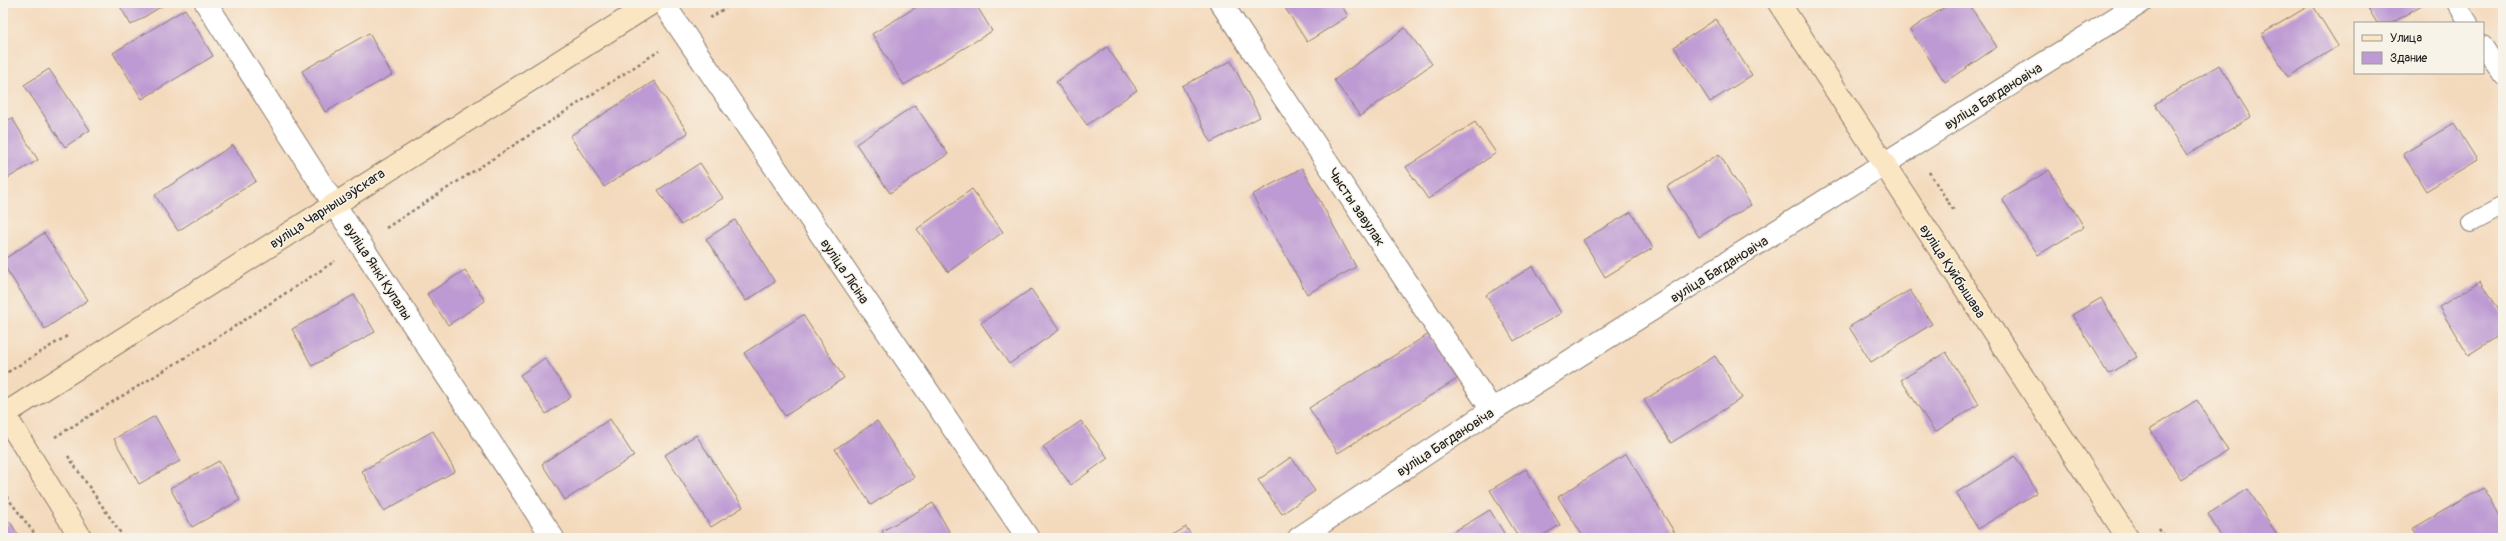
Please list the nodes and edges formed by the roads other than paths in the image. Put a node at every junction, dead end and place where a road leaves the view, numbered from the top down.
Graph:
1 (206, 3) edge
2 (652, 3) edge
3 (663, 3) edge
4 (1221, 3) edge
5 (1779, 3) edge
6 (2140, 3) edge
7 (2456, 3) edge
8 (2468, 22) edge
9 (2484, 47) edge
10 (2503, 76) edge
11 (1884, 165) junction
12 (334, 204) junction
13 (2503, 206) edge
14 (2471, 223) dead end
15 (1492, 410) junction
16 (4, 414) edge
17 (81, 538) edge
18 (553, 538) edge
19 (1028, 538) edge
20 (1300, 538) edge
21 (2128, 538) edge

1 - 12 street, вуліца Янкі Купалы
2 - 12 main road, вуліца Чарнышэўскага
3 - 19 street, вуліца Лісіна
4 - 15 street, Чысты завулак
5 - 11 main road, вуліца Куйбышава
6 - 11 street, вуліца Багдановіча
7 - 8 lane
9 - 10 lane
11 - 15 street, вуліца Багдановіча
11 - 21 main road, вуліца Куйбышава
12 - 16 main road, вуліца Чарнышэўскага
12 - 18 street, вуліца Янкі Купалы
13 - 14 lane
15 - 20 street, вуліца Багдановіча
16 - 17 main road

